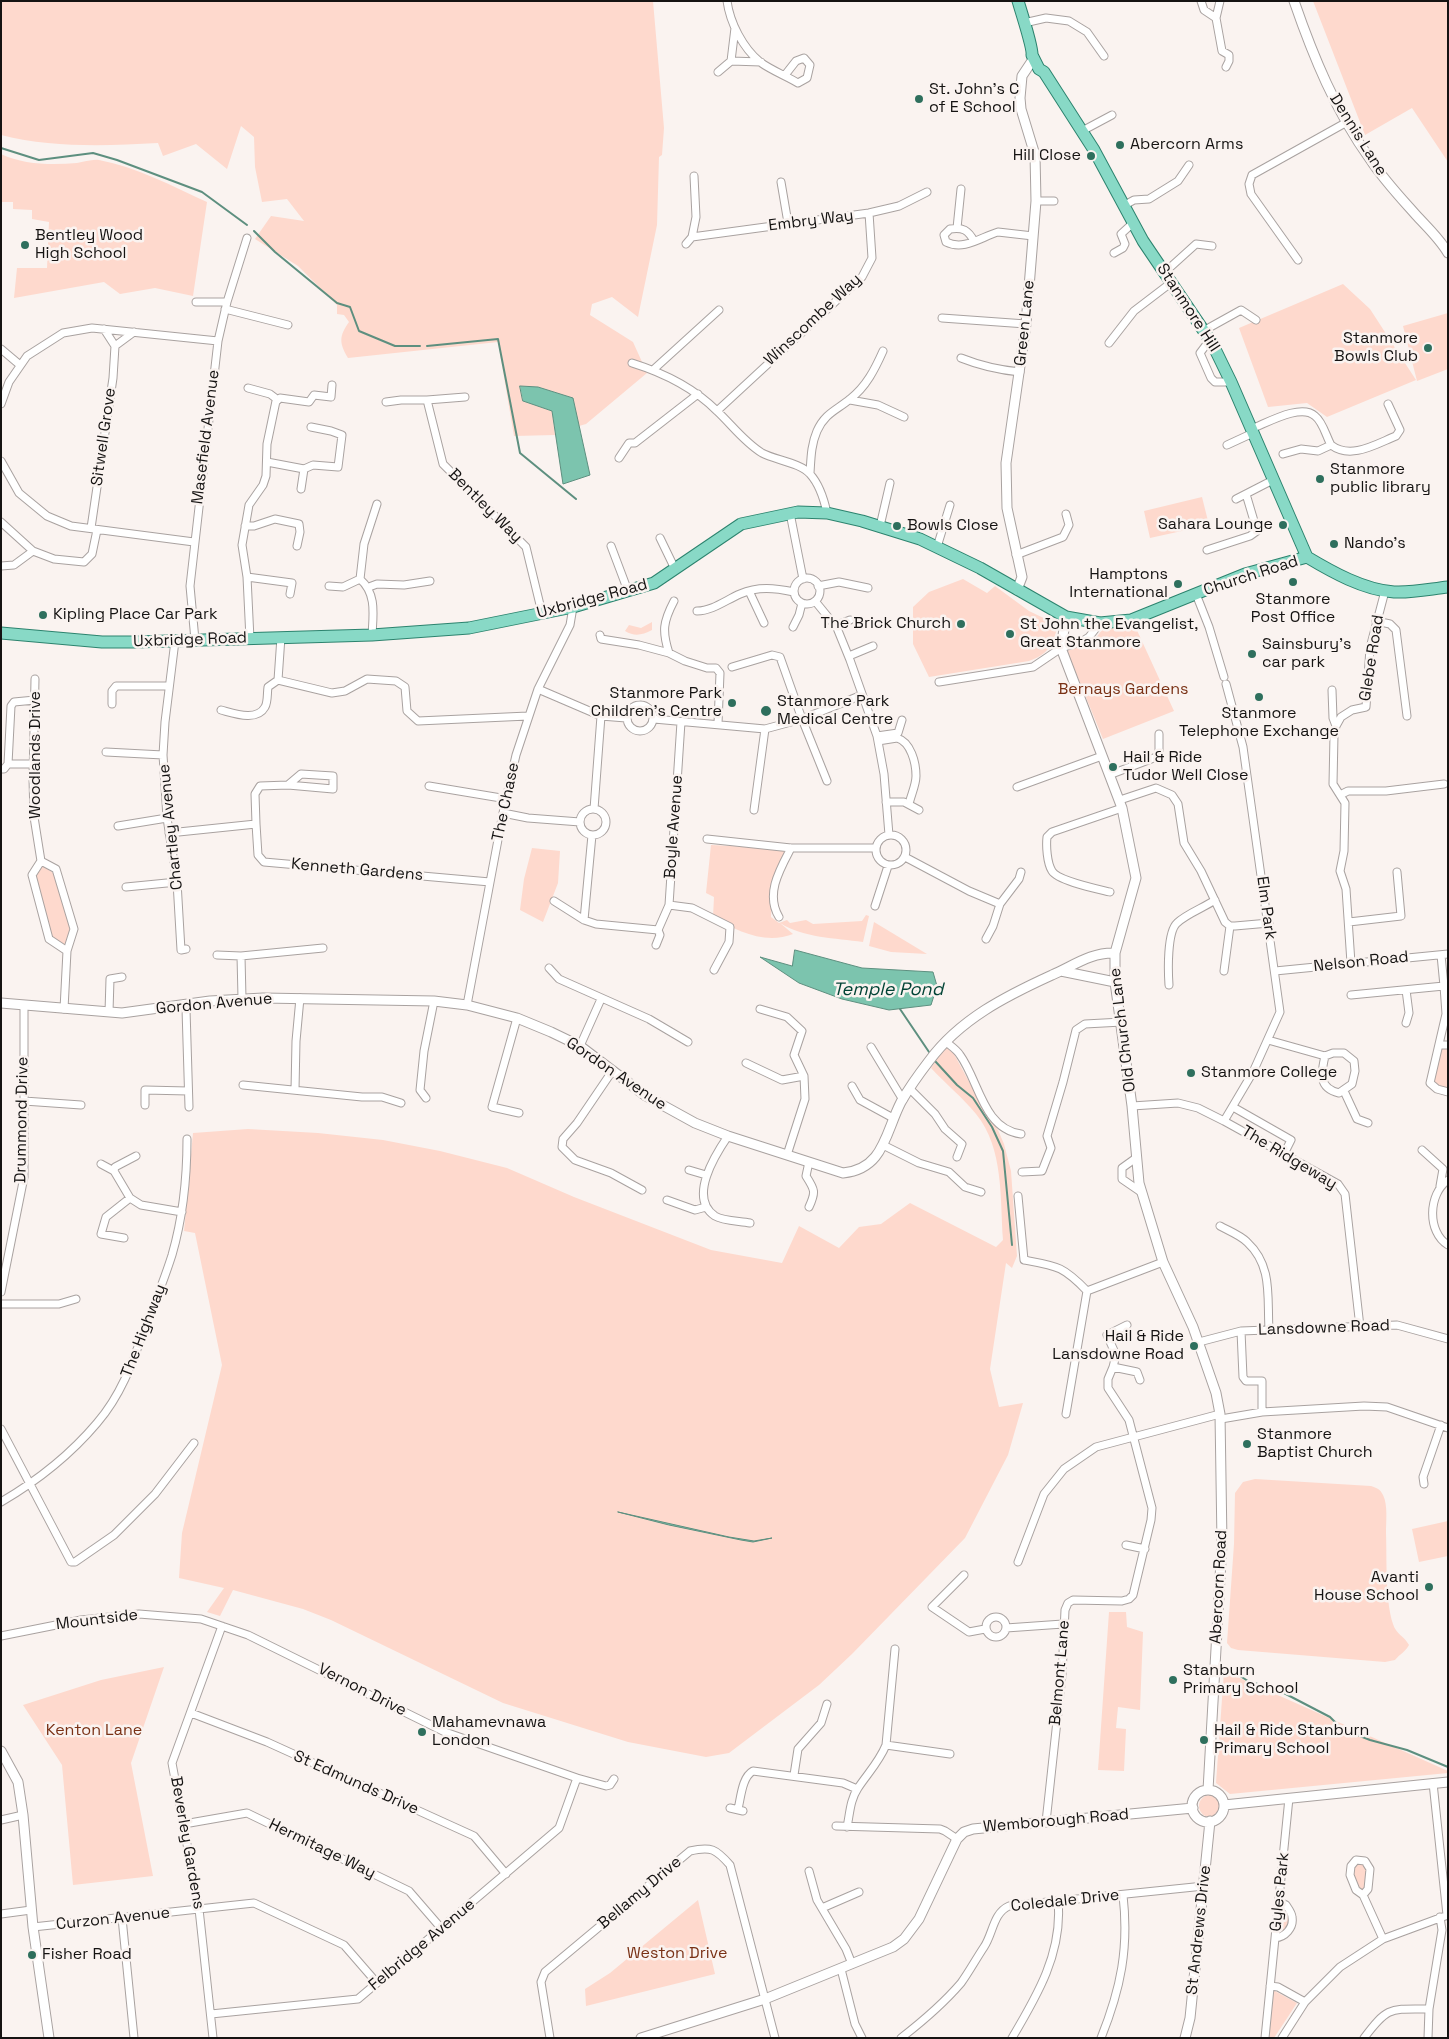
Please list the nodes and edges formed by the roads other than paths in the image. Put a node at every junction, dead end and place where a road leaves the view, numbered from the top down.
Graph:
1 (727, 1) edge
2 (1018, 1) edge
3 (1201, 1) edge
4 (1220, 1) edge
5 (1294, 1) edge
6 (1216, 18) junction
7 (1024, 24) junction
8 (735, 28) junction
9 (1033, 54) junction
10 (1104, 56) dead end
11 (731, 61) junction
12 (761, 62) junction
13 (1226, 67) dead end
14 (718, 72) dead end
15 (785, 75) dead end
16 (1112, 114) dead end
17 (1347, 122) junction
18 (1082, 131) junction
19 (1189, 165) dead end
20 (694, 176) dead end
21 (781, 182) dead end
22 (961, 189) dead end
23 (927, 192) dead end
24 (1036, 201) junction
25 (1054, 201) dead end
26 (1123, 206) junction
27 (869, 213) junction
28 (788, 223) junction
29 (1133, 223) junction
30 (957, 228) junction
31 (1033, 236) junction
32 (692, 237) junction
33 (247, 238) dead end
34 (974, 242) junction
35 (686, 244) dead end
36 (1212, 246) dead end
37 (1114, 253) dead end
38 (1448, 253) edge
39 (1298, 260) dead end
40 (1165, 272) junction
41 (1172, 282) junction
42 (196, 302) dead end
43 (226, 306) junction
44 (719, 310) dead end
45 (942, 318) dead end
46 (1256, 320) dead end
47 (1026, 324) junction
48 (288, 325) dead end
49 (104, 329) junction
50 (1205, 330) junction
51 (134, 332) junction
52 (218, 341) junction
53 (1109, 343) dead end
54 (1212, 343) junction
55 (115, 346) junction
56 (1, 349) edge
57 (883, 351) dead end
58 (961, 358) dead end
59 (632, 363) dead end
60 (20, 366) junction
61 (654, 370) junction
62 (1020, 372) junction
63 (1231, 382) junction
64 (332, 385) dead end
65 (248, 388) dead end
66 (698, 394) junction
67 (465, 397) dead end
68 (278, 400) junction
69 (427, 400) junction
70 (850, 400) junction
71 (386, 402) dead end
72 (1, 404) edge
73 (1388, 404) dead end
74 (717, 411) junction
75 (904, 417) dead end
76 (311, 428) dead end
77 (1252, 431) junction
78 (1330, 444) junction
79 (1227, 445) dead end
80 (1283, 454) dead end
81 (619, 458) dead end
82 (1, 462) edge
83 (267, 462) junction
84 (304, 469) junction
85 (810, 473) junction
86 (1273, 480) junction
87 (890, 483) dead end
88 (301, 489) dead end
89 (1246, 494) junction
90 (1236, 499) dead end
91 (377, 504) dead end
92 (950, 505) dead end
93 (790, 513) junction
94 (827, 513) junction
95 (1066, 514) dead end
96 (1, 522) edge
97 (245, 526) junction
98 (880, 526) junction
99 (94, 529) junction
100 (660, 538) dead end
101 (194, 542) junction
102 (297, 546) dead end
103 (611, 546) dead end
104 (937, 547) junction
105 (1208, 550) dead end
106 (33, 551) junction
107 (1016, 555) junction
108 (1308, 558) junction
109 (1, 566) edge
110 (674, 569) junction
111 (247, 577) junction
112 (360, 579) junction
113 (803, 579) junction
114 (430, 582) dead end
115 (329, 586) dead end
116 (368, 586) junction
117 (818, 586) junction
118 (1448, 587) edge
119 (868, 588) dead end
120 (1017, 590) junction
121 (628, 591) junction
122 (749, 591) junction
123 (1385, 591) junction
124 (794, 592) junction
125 (290, 594) dead end
126 (1196, 594) junction
127 (674, 601) dead end
128 (815, 601) junction
129 (802, 603) junction
130 (573, 607) junction
131 (697, 611) dead end
132 (542, 613) junction
133 (1066, 617) junction
134 (850, 620) dead end
135 (1376, 621) junction
136 (764, 623) dead end
137 (1100, 623) junction
138 (835, 626) junction
139 (793, 628) dead end
140 (1, 633) edge
141 (372, 635) junction
142 (600, 635) dead end
143 (281, 637) junction
144 (250, 639) junction
145 (195, 640) junction
146 (175, 641) junction
147 (872, 646) dead end
148 (1062, 648) junction
149 (669, 653) junction
150 (849, 656) junction
151 (732, 667) dead end
152 (35, 679) dead end
153 (278, 680) junction
154 (939, 682) dead end
155 (169, 686) junction
156 (538, 689) junction
157 (1332, 690) dead end
158 (862, 695) junction
159 (35, 700) junction
160 (112, 704) dead end
161 (221, 710) dead end
162 (528, 716) junction
163 (601, 716) junction
164 (1407, 716) dead end
165 (626, 718) junction
166 (654, 719) junction
167 (802, 719) junction
168 (902, 720) dead end
169 (681, 722) junction
170 (718, 724) junction
171 (1336, 726) junction
172 (765, 729) junction
173 (1159, 734) dead end
174 (877, 739) junction
175 (106, 752) dead end
176 (163, 755) junction
177 (1102, 756) junction
178 (8, 764) junction
179 (34, 764) junction
180 (1, 769) edge
181 (1109, 775) junction
182 (826, 781) dead end
183 (1444, 784) dead end
184 (288, 785) junction
185 (429, 786) dead end
186 (1017, 787) dead end
187 (1340, 795) junction
188 (506, 799) junction
189 (886, 802) junction
190 (909, 804) junction
191 (1121, 804) junction
192 (594, 810) junction
193 (754, 810) dead end
194 (918, 810) dead end
195 (503, 813) junction
196 (167, 818) junction
197 (580, 822) junction
198 (256, 824) junction
199 (118, 826) dead end
200 (169, 833) junction
201 (592, 835) junction
202 (889, 835) junction
203 (708, 839) dead end
204 (792, 848) junction
205 (876, 848) junction
206 (905, 857) junction
207 (41, 860) junction
208 (888, 866) junction
209 (1022, 872) dead end
210 (1398, 872) dead end
211 (177, 882) junction
212 (490, 882) junction
213 (126, 887) dead end
214 (1110, 892) dead end
215 (1215, 900) junction
216 (554, 901) dead end
217 (1000, 904) junction
218 (669, 905) junction
219 (875, 906) dead end
220 (779, 917) dead end
221 (584, 920) junction
222 (1349, 922) junction
223 (1269, 923) junction
224 (1230, 926) junction
225 (658, 930) junction
226 (986, 939) dead end
227 (656, 945) dead end
228 (324, 948) dead end
229 (186, 949) dead end
230 (68, 951) junction
231 (1115, 953) junction
232 (1444, 954) edge
233 (216, 955) dead end
234 (241, 956) junction
235 (1352, 963) junction
236 (548, 968) dead end
237 (714, 970) dead end
238 (1061, 971) junction
239 (1224, 971) dead end
240 (1275, 971) junction
241 (122, 977) dead end
242 (1115, 982) junction
243 (1169, 985) dead end
244 (1444, 986) junction
245 (1406, 990) junction
246 (1351, 995) dead end
247 (242, 998) junction
248 (300, 998) junction
249 (601, 999) junction
250 (434, 1001) junction
251 (1, 1003) edge
252 (184, 1004) junction
253 (467, 1005) junction
254 (24, 1006) junction
255 (64, 1009) junction
256 (760, 1009) dead end
257 (108, 1012) junction
258 (517, 1018) junction
259 (1122, 1022) junction
260 (1406, 1023) dead end
261 (1268, 1040) junction
262 (688, 1042) dead end
263 (946, 1042) junction
264 (1439, 1045) junction
265 (1448, 1045) edge
266 (580, 1046) junction
267 (871, 1047) dead end
268 (1325, 1056) junction
269 (746, 1063) dead end
270 (613, 1070) junction
271 (804, 1076) junction
272 (243, 1085) dead end
273 (852, 1086) dead end
274 (910, 1089) junction
275 (295, 1090) junction
276 (188, 1091) junction
277 (1344, 1091) junction
278 (1448, 1092) edge
279 (426, 1098) dead end
280 (24, 1100) junction
281 (903, 1100) junction
282 (401, 1103) dead end
283 (81, 1105) dead end
284 (145, 1105) dead end
285 (1132, 1106) junction
286 (189, 1107) dead end
287 (1233, 1107) junction
288 (519, 1113) dead end
289 (893, 1118) junction
290 (1224, 1121) junction
291 (1368, 1124) dead end
292 (1021, 1134) dead end
293 (728, 1136) junction
294 (187, 1138) dead end
295 (883, 1145) junction
296 (1422, 1150) dead end
297 (1284, 1154) junction
298 (787, 1155) junction
299 (136, 1156) dead end
300 (957, 1157) dead end
301 (1136, 1158) junction
302 (809, 1162) junction
303 (101, 1164) dead end
304 (1445, 1169) edge
305 (689, 1170) dead end
306 (114, 1171) junction
307 (1022, 1172) dead end
308 (706, 1176) junction
309 (1448, 1180) edge
310 (1440, 1186) junction
311 (642, 1190) dead end
312 (981, 1192) dead end
313 (1142, 1192) junction
314 (1018, 1196) dead end
315 (130, 1198) junction
316 (667, 1200) dead end
317 (706, 1206) junction
318 (809, 1207) dead end
319 (182, 1212) junction
320 (750, 1223) dead end
321 (1220, 1226) dead end
322 (124, 1238) dead end
323 (1448, 1245) edge
324 (1163, 1262) junction
325 (1086, 1291) junction
326 (1, 1292) edge
327 (76, 1299) dead end
328 (1, 1304) edge
329 (1127, 1326) dead end
330 (1360, 1326) junction
331 (1269, 1329) junction
332 (1241, 1331) junction
333 (1448, 1339) edge
334 (1199, 1342) junction
335 (1114, 1367) junction
336 (1140, 1380) dead end
337 (1262, 1412) junction
338 (1066, 1414) dead end
339 (1221, 1416) junction
340 (1444, 1427) edge
341 (1, 1429) edge
342 (1134, 1437) junction
343 (194, 1443) dead end
344 (1424, 1484) dead end
345 (30, 1485) junction
346 (1, 1502) edge
347 (1126, 1545) dead end
348 (1145, 1549) junction
349 (1018, 1562) dead end
350 (964, 1575) dead end
351 (1063, 1624) junction
352 (222, 1626) junction
353 (1006, 1628) junction
354 (985, 1629) junction
355 (1, 1636) edge
356 (895, 1649) dead end
357 (827, 1704) dead end
358 (191, 1714) junction
359 (886, 1745) junction
360 (1, 1751) edge
361 (950, 1754) dead end
362 (794, 1776) junction
363 (577, 1778) junction
364 (614, 1779) dead end
365 (1448, 1782) edge
366 (1433, 1783) junction
367 (857, 1789) junction
368 (1208, 1790) junction
369 (1289, 1798) junction
370 (1224, 1805) junction
371 (730, 1808) dead end
372 (1193, 1808) junction
373 (23, 1815) junction
374 (1, 1820) edge
375 (1210, 1821) junction
376 (1046, 1822) junction
377 (184, 1824) junction
378 (836, 1826) dead end
379 (847, 1826) junction
380 (957, 1839) junction
381 (809, 1871) dead end
382 (506, 1874) junction
383 (1204, 1886) junction
384 (859, 1892) dead end
385 (1123, 1895) junction
386 (1363, 1895) junction
387 (1058, 1901) junction
388 (1278, 1902) junction
389 (199, 1908) junction
390 (822, 1908) junction
391 (31, 1910) junction
392 (1, 1914) edge
393 (1448, 1915) edge
394 (122, 1918) junction
395 (1440, 1918) junction
396 (33, 1927) junction
397 (441, 1928) junction
398 (1275, 1938) junction
399 (1383, 1939) junction
400 (852, 1964) junction
401 (841, 1969) junction
402 (377, 1983) junction
403 (1270, 1986) junction
404 (765, 1999) junction
405 (1306, 2002) junction
406 (1429, 2009) junction
407 (211, 2014) junction
408 (671, 2034) edge
409 (49, 2038) edge
410 (134, 2038) edge
411 (213, 2038) edge
412 (550, 2038) edge
413 (641, 2038) edge
414 (775, 2038) edge
415 (862, 2038) edge
416 (901, 2038) edge
417 (1012, 2038) edge
418 (1101, 2038) edge
419 (1185, 2038) edge
420 (1265, 2038) edge
421 (1282, 2038) edge
422 (1364, 2038) edge
423 (1428, 2038) edge

1 - 8 street
2 - 7 main road, Stanmore Hill
3 - 6 street
4 - 6 street
5 - 17 street, Dennis Lane
6 - 13 street
7 - 9 main road, Stanmore Hill
7 - 10 street
8 - 11 street
8 - 12 street
9 - 18 main road, Stanmore Hill
9 - 24 street, Green Lane
11 - 12 street
11 - 14 street
12 - 15 street
16 - 18 street
17 - 38 street, Dennis Lane
17 - 39 street
18 - 26 main road, Stanmore Hill
19 - 26 street
20 - 32 street
21 - 28 street
22 - 30 street
23 - 27 street, Embry Way
24 - 25 street
24 - 31 street, Green Lane
26 - 29 main road, Stanmore Hill
27 - 28 street, Embry Way
27 - 74 street, Winscombe Way
28 - 32 street, Embry Way
29 - 37 street
29 - 40 main road, Stanmore Hill
30 - 34 street
30 - 34 street
31 - 34 street
31 - 47 street, Green Lane
32 - 35 street
33 - 43 street, Masefield Avenue
36 - 40 street
40 - 41 main road, Stanmore Hill
41 - 50 main road, Stanmore Hill
41 - 53 street
42 - 43 street
43 - 48 street
43 - 52 street, Masefield Avenue
44 - 61 street
45 - 47 street
46 - 50 street
47 - 62 street, Green Lane
49 - 51 street
49 - 55 street
49 - 60 street
50 - 54 main road, Stanmore Hill
51 - 52 street
51 - 55 street
52 - 101 street, Masefield Avenue
54 - 63 main road, Stanmore Hill
54 - 63 street
55 - 99 street, Sitwell Grove
56 - 60 street
57 - 70 street
58 - 62 street
59 - 61 street
60 - 72 street
61 - 66 street
62 - 107 street, Green Lane
63 - 77 main road, Stanmore Hill
64 - 68 street
65 - 68 street
66 - 74 street
66 - 81 street
67 - 69 street
68 - 83 street
69 - 71 street
69 - 132 street, Bentley Way
70 - 75 street
70 - 85 street
73 - 78 street
74 - 85 street
76 - 84 street
77 - 78 street
77 - 79 street
77 - 86 main road, Stanmore Hill
78 - 80 street
82 - 99 street
83 - 84 street
83 - 97 street
84 - 88 street
85 - 94 street
86 - 89 street
86 - 108 main road, Stanmore Hill
87 - 98 street
89 - 90 street
89 - 105 street
91 - 112 street
92 - 104 street
93 - 94 main road, Uxbridge Road
93 - 110 main road, Uxbridge Road
93 - 113 street
94 - 98 main road, Uxbridge Road
95 - 107 street
96 - 106 street
97 - 102 street
97 - 111 street
98 - 104 main road, Uxbridge Road
99 - 101 street
99 - 106 street, Sitwell Grove
100 - 110 street
101 - 145 street, Masefield Avenue
103 - 121 street
104 - 120 main road, Uxbridge Road
106 - 109 street
107 - 120 street, Green Lane
108 - 123 main road
108 - 126 main road, Church Road
110 - 121 main road, Uxbridge Road
111 - 125 street
111 - 144 street
112 - 115 street
112 - 116 street
113 - 117 street
113 - 124 street
114 - 116 street
116 - 141 street
117 - 119 street
117 - 128 street
118 - 123 main road
120 - 133 main road, Uxbridge Road
121 - 130 main road, Uxbridge Road
122 - 124 street
122 - 131 street
122 - 136 street
123 - 135 street, Glebe Road
124 - 129 street
126 - 137 main road, Uxbridge Road
126 - 223 street, Elm Park
127 - 149 street
128 - 129 street
128 - 138 street
129 - 139 street
130 - 132 main road, Uxbridge Road
130 - 156 street, The Chase
132 - 141 main road, Uxbridge Road
133 - 137 main road, Uxbridge Road
133 - 148 street, Old Church Lane
134 - 138 street
135 - 164 street
135 - 171 street, Glebe Road
137 - 148 street
138 - 150 street
140 - 146 main road, Uxbridge Road
141 - 143 main road, Uxbridge Road
142 - 149 street
143 - 144 main road, Uxbridge Road
143 - 153 street
144 - 145 main road, Uxbridge Road
145 - 146 main road, Uxbridge Road
146 - 155 street, Chartley Avenue
147 - 150 street
148 - 154 street
148 - 177 street, Old Church Lane
149 - 170 street
150 - 158 street
151 - 167 street
152 - 159 street, Woodlands Drive
153 - 161 street
153 - 162 street
155 - 160 street
155 - 176 street, Chartley Avenue
156 - 162 street, The Chase
156 - 163 street
157 - 171 street
158 - 167 street
158 - 174 street
159 - 178 street
159 - 179 street, Woodlands Drive
162 - 188 street, The Chase
163 - 165 street
163 - 192 street
165 - 166 street
165 - 166 street
166 - 169 street
167 - 172 street
167 - 182 street
168 - 174 street
169 - 170 street
169 - 218 street, Boyle Avenue
170 - 172 street
171 - 187 street
172 - 193 street
173 - 181 street
174 - 189 street
174 - 190 street
175 - 176 street
176 - 196 street, Chartley Avenue
177 - 181 street, Old Church Lane
177 - 186 street
178 - 179 street
178 - 180 street
179 - 207 street, Woodlands Drive
181 - 191 street, Old Church Lane
183 - 187 street
184 - 184 street
184 - 198 street, Kenneth Gardens
185 - 188 street
187 - 222 street
188 - 195 street, The Chase
189 - 190 street
189 - 202 street
190 - 194 street
191 - 214 street
191 - 215 street
191 - 231 street, Old Church Lane
192 - 197 street
192 - 201 street
195 - 197 street
195 - 212 street, The Chase
196 - 199 street
196 - 200 street, Chartley Avenue
197 - 201 street
198 - 200 street
198 - 212 street, Kenneth Gardens
200 - 211 street, Chartley Avenue
201 - 221 street
202 - 205 street
202 - 206 street
203 - 204 street
204 - 205 street
204 - 220 street
205 - 208 street
206 - 208 street
206 - 217 street
207 - 230 street
207 - 230 street, Woodlands Drive
208 - 219 street
209 - 217 street
210 - 222 street
211 - 213 street
211 - 229 street, Chartley Avenue
212 - 253 street, The Chase
215 - 224 street
215 - 243 street
216 - 221 street
217 - 226 street
218 - 225 street, Boyle Avenue
218 - 237 street
221 - 225 street
222 - 235 street
223 - 224 street
223 - 240 street, Elm Park
224 - 239 street
225 - 227 street, Boyle Avenue
228 - 234 street
230 - 255 street
231 - 238 street, Gordon Avenue
231 - 242 street, Old Church Lane
232 - 235 street, Nelson Road
232 - 244 street
233 - 234 street
234 - 247 street
235 - 240 street, Nelson Road
236 - 249 street
238 - 242 street
238 - 263 street, Gordon Avenue
240 - 261 street, Elm Park
241 - 257 street
242 - 259 street, Old Church Lane
244 - 245 street
244 - 264 street
245 - 246 street
245 - 260 street
247 - 248 street, Gordon Avenue
247 - 252 street, Gordon Avenue
248 - 250 street, Gordon Avenue
248 - 275 street
249 - 262 street
249 - 266 street
250 - 253 street, Gordon Avenue
250 - 279 street
251 - 254 street, Gordon Avenue
252 - 257 street, Gordon Avenue
252 - 276 street
253 - 258 street, Gordon Avenue
254 - 255 street, Gordon Avenue
254 - 280 street, Drummond Drive
255 - 257 street, Gordon Avenue
256 - 271 street
258 - 266 street, Gordon Avenue
258 - 288 street
259 - 285 street, Old Church Lane
259 - 307 street
261 - 268 street
261 - 287 street, Elm Park
263 - 274 street, Gordon Avenue
263 - 292 street
264 - 265 street
264 - 278 street
266 - 270 street, Gordon Avenue
267 - 281 street
268 - 277 street
268 - 277 street
269 - 271 street
270 - 293 street, Gordon Avenue
270 - 311 street
271 - 298 street
272 - 275 street
273 - 289 street
274 - 281 street, Gordon Avenue
274 - 300 street
275 - 282 street
276 - 284 street
276 - 286 street
277 - 291 street
280 - 283 street
280 - 326 street, Drummond Drive
281 - 289 street, Gordon Avenue
285 - 290 street, The Ridgeway
285 - 301 street, Old Church Lane
287 - 290 street, Elm Park
287 - 297 street
289 - 295 street, Gordon Avenue
290 - 297 street, The Ridgeway
293 - 298 street, Gordon Avenue
293 - 308 street
294 - 319 street, The Highway
295 - 302 street, Gordon Avenue
295 - 312 street
296 - 304 street
297 - 330 street, The Ridgeway
298 - 302 street, Gordon Avenue
299 - 306 street
301 - 313 street, Old Church Lane
301 - 313 street
302 - 318 street
303 - 306 street
304 - 310 street
305 - 308 street
306 - 315 street
308 - 317 street
309 - 310 street
310 - 323 street
313 - 324 street, Old Church Lane
314 - 325 street
315 - 319 street
315 - 322 street
316 - 317 street
317 - 320 street
319 - 345 street, The Highway
321 - 331 street
324 - 325 street
324 - 334 street, Old Church Lane
325 - 338 street
327 - 328 street
329 - 335 street, Belmont Lane
330 - 331 street, Lansdowne Road
330 - 333 street, Lansdowne Road
331 - 332 street, Lansdowne Road
332 - 334 street, Lansdowne Road
332 - 337 street
334 - 339 street, Old Church Lane
335 - 336 street
335 - 342 street, Belmont Lane
337 - 339 street
337 - 340 street
339 - 342 street
339 - 368 street, Abercorn Road
340 - 344 street
341 - 345 street
342 - 348 street, Belmont Lane
342 - 349 street
343 - 345 street
345 - 346 street, The Highway
347 - 348 street
348 - 351 street, Belmont Lane
350 - 354 street
351 - 353 street
351 - 376 street, Belmont Lane
352 - 355 street, Mountside
352 - 358 street, Beverley Gardens
352 - 363 street, Vernon Drive
353 - 354 street
353 - 354 street
356 - 359 street
357 - 362 street
358 - 377 street, Beverley Gardens
358 - 382 street, St Edmunds Drive
359 - 361 street
359 - 367 street
360 - 373 street
362 - 367 street
362 - 371 street
363 - 364 street, Vernon Drive
363 - 382 street, Felbridge Avenue
365 - 366 street
366 - 369 street
366 - 393 street
367 - 379 street
368 - 370 street
368 - 372 street
369 - 370 street
369 - 388 street, Gyles Park
370 - 375 street
372 - 375 street
372 - 376 street, Wemborough Road
373 - 374 street
373 - 391 street
375 - 383 street, St Andrews Drive
376 - 380 street, Wemborough Road
377 - 389 street, Beverley Gardens
377 - 397 street, Hermitage Way
378 - 379 street
379 - 380 street
380 - 400 street
381 - 390 street
382 - 397 street, Felbridge Avenue
383 - 385 street, Coledale Drive
383 - 419 street, St Andrews Drive
384 - 390 street
385 - 387 street, Coledale Drive
385 - 418 street
386 - 386 street
386 - 399 street
387 - 416 street, Coledale Drive
387 - 417 street
388 - 398 street, Gyles Park
388 - 398 street
389 - 394 street, Curzon Avenue
389 - 402 street, Curzon Avenue
389 - 407 street, Beverley Gardens
390 - 400 street
391 - 392 street
391 - 396 street
393 - 395 street
394 - 396 street, Curzon Avenue
394 - 410 street
395 - 399 street
395 - 406 street
396 - 409 street
397 - 402 street, Felbridge Avenue
398 - 403 street, Gyles Park
399 - 405 street
400 - 401 street
401 - 404 street
401 - 415 street
402 - 407 street, Felbridge Avenue
403 - 405 street
403 - 420 street, Gyles Park
404 - 408 street
404 - 412 street, Bellamy Drive
404 - 414 street, Bellamy Drive
405 - 421 street
406 - 422 street
406 - 423 street
407 - 411 street, Beverley Gardens
408 - 413 street

